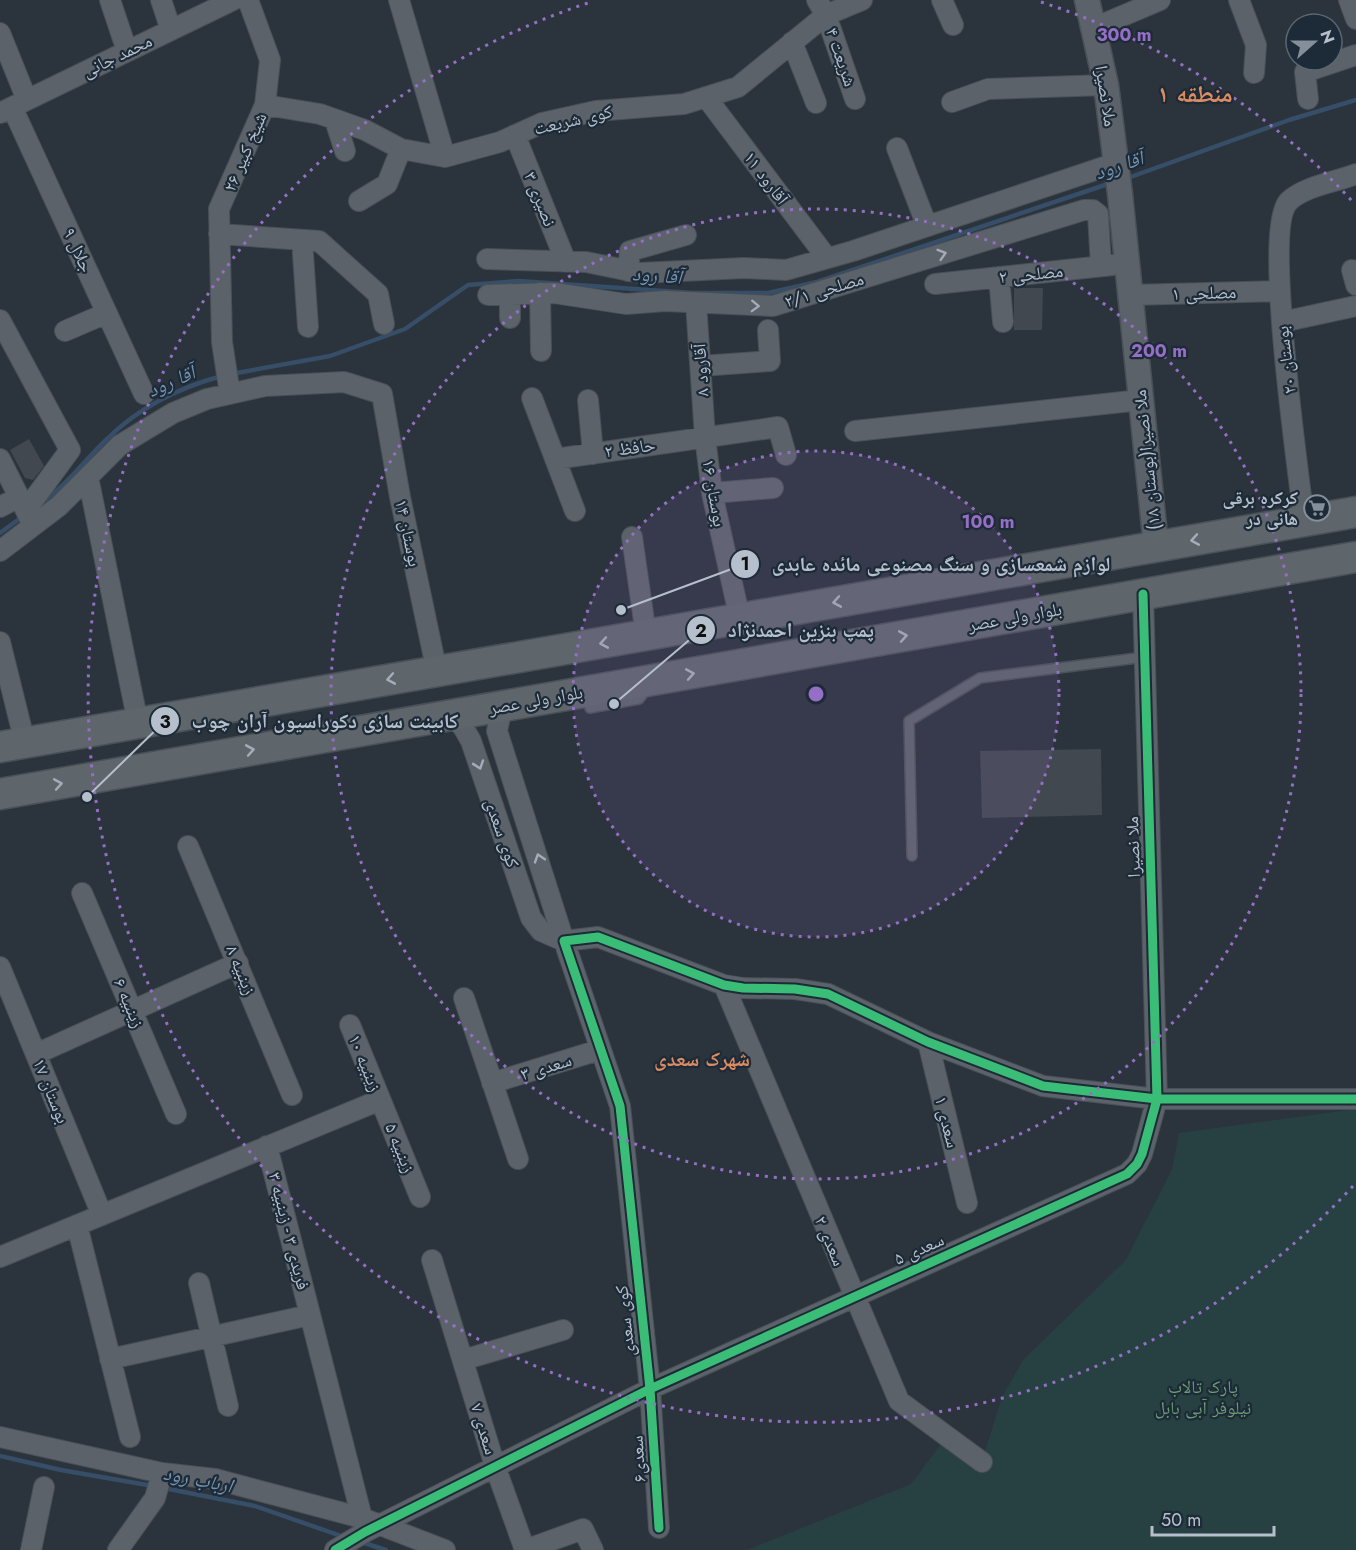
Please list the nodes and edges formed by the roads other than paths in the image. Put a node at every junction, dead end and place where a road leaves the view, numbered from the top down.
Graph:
1 (110, 0) edge
2 (161, 0) edge
3 (233, 0) edge
4 (248, 0) edge
5 (399, 0) edge
6 (862, 0) edge
7 (942, 0) edge
8 (1087, 0) edge
9 (1160, 0) edge
10 (1239, 0) edge
11 (1349, 0) edge
12 (821, 7) edge
13 (1356, 19) edge
14 (953, 26) dead end
15 (1094, 28) junction
16 (171, 30) junction
17 (0, 33) edge
18 (792, 42) junction
19 (127, 51) junction
20 (1356, 55) edge
21 (1254, 73) dead end
22 (1106, 85) junction
23 (706, 97) junction
24 (855, 99) dead end
25 (1308, 99) dead end
26 (952, 102) dead end
27 (816, 103) dead end
28 (265, 105) junction
29 (13, 107) edge
30 (335, 120) junction
31 (514, 135) junction
32 (401, 148) junction
33 (897, 148) dead end
34 (345, 150) dead end
35 (445, 157) junction
36 (1356, 174) edge
37 (1118, 177) junction
38 (359, 201) dead end
39 (927, 226) junction
40 (219, 234) junction
41 (686, 235) dead end
42 (302, 240) junction
43 (827, 258) junction
44 (487, 259) dead end
45 (566, 262) junction
46 (1127, 263) junction
47 (1101, 266) junction
48 (628, 271) junction
49 (999, 277) junction
50 (936, 284) dead end
51 (1278, 291) junction
52 (510, 294) junction
53 (540, 294) junction
54 (488, 295) dead end
55 (1130, 295) junction
56 (696, 303) junction
57 (1356, 306) edge
58 (107, 313) junction
59 (510, 318) dead end
60 (0, 320) edge
61 (1004, 322) dead end
62 (1282, 322) junction
63 (384, 324) dead end
64 (308, 327) dead end
65 (768, 330) dead end
66 (65, 331) dead end
67 (541, 351) dead end
68 (701, 366) junction
69 (144, 394) dead end
70 (230, 394) junction
71 (532, 398) dead end
72 (588, 400) dead end
73 (1141, 400) junction
74 (855, 431) dead end
75 (705, 437) junction
76 (593, 454) junction
77 (786, 454) dead end
78 (0, 459) edge
79 (555, 459) junction
80 (88, 477) junction
81 (773, 488) dead end
82 (712, 493) junction
83 (0, 507) edge
84 (26, 511) junction
85 (575, 511) dead end
86 (1356, 512) edge
87 (1304, 520) junction
88 (632, 537) dead end
89 (1156, 546) junction
90 (0, 551) edge
91 (1356, 557) edge
92 (979, 577) junction
93 (1143, 594) junction
94 (740, 619) junction
95 (986, 622) junction
96 (646, 635) junction
97 (0, 642) edge
98 (1145, 657) junction
99 (437, 672) junction
100 (510, 705) junction
101 (451, 715) junction
102 (138, 723) junction
103 (12, 745) edge
104 (0, 794) edge
105 (188, 846) dead end
106 (912, 856) dead end
107 (82, 893) dead end
108 (564, 941) junction
109 (238, 963) junction
110 (0, 967) edge
111 (724, 985) junction
112 (464, 998) dead end
113 (132, 1011) junction
114 (350, 1025) dead end
115 (928, 1042) junction
116 (599, 1050) junction
117 (36, 1054) junction
118 (492, 1083) junction
119 (292, 1095) dead end
120 (1157, 1099) junction
121 (1356, 1099) edge
122 (380, 1100) junction
123 (176, 1114) dead end
124 (267, 1146) junction
125 (518, 1159) dead end
126 (420, 1197) dead end
127 (967, 1203) dead end
128 (102, 1215) junction
129 (77, 1226) junction
130 (0, 1257) edge
131 (432, 1260) dead end
132 (199, 1282) dead end
133 (854, 1296) junction
134 (310, 1315) junction
135 (563, 1329) dead end
136 (212, 1335) junction
137 (110, 1359) junction
138 (463, 1360) junction
139 (650, 1389) junction
140 (228, 1406) dead end
141 (0, 1437) edge
142 (130, 1437) dead end
143 (982, 1462) dead end
144 (495, 1466) junction
145 (162, 1473) junction
146 (44, 1487) dead end
147 (369, 1524) junction
148 (659, 1528) dead end
149 (341, 1547) edge
150 (31, 1550) edge
151 (118, 1550) edge
152 (445, 1550) edge
153 (593, 1550) edge

1 - 19 street
2 - 16 street
3 - 16 street, محمد جانی
4 - 28 street, شیخ کبیر ۲۶
5 - 35 street
6 - 12 street, کوی شریعت
7 - 14 street
8 - 15 street, ملا نصیرا
9 - 15 street
10 - 21 street
11 - 13 street
12 - 18 street, کوی شریعت
12 - 24 street, شریعت ۴
15 - 22 street, ملا نصیرا
16 - 19 street, محمد جانی
17 - 29 street, جلال ۹
18 - 23 street, کوی شریعت
18 - 27 street
19 - 29 street, محمد جانی
20 - 25 street
22 - 26 street
22 - 37 street, ملا نصیرا
23 - 31 street, کوی شریعت
23 - 43 street, آقارود ۱۱
28 - 30 street, کوی شریعت
28 - 40 street, شیخ کبیر ۲۶
29 - 58 street, جلال ۹
30 - 32 street, کوی شریعت
30 - 34 street
31 - 35 street, کوی شریعت
31 - 45 street, نصیری ۳
32 - 35 street, کوی شریعت
32 - 38 street
33 - 39 street
36 - 51 street, بوستان ۲۰
37 - 39 street
37 - 46 street, ملا نصیرا(بوستان ۱۸)
39 - 43 street
40 - 42 street
40 - 70 street, شیخ کبیر ۲۶
41 - 48 street
42 - 63 street
42 - 64 street
43 - 48 street
44 - 45 street
45 - 48 street
46 - 47 street, مصلحی ۲
46 - 55 street, ملا نصیرا(بوستان ۱۸)
47 - 49 street, مصلحی ۲
56 -> 47 street, مصلحی ۲/۱
49 - 50 street, مصلحی ۲
49 - 61 street
51 - 55 street, مصلحی ۱
51 - 62 street, بوستان ۲۰
52 - 53 street, مصلحی ۲/۱
52 - 54 street, مصلحی ۲/۱
52 - 59 street
53 - 56 street, مصلحی ۲/۱
53 - 67 street
55 - 73 street, ملا نصیرا(بوستان ۱۸)
56 - 68 street, آقارود ۸
57 - 62 street
58 - 66 street
58 - 69 street, جلال ۹
60 - 84 street
62 - 87 street, بوستان ۲۰
65 - 68 street
68 - 75 street, آقارود ۸
70 - 80 street
70 - 99 street, بوستان ۱۴
71 - 79 street
72 - 76 street
73 - 74 street
73 - 89 street, ملا نصیرا(بوستان ۱۸)
75 - 76 street, حافظ ۲
75 - 77 street, حافظ ۲
75 - 82 street, بوستان ۱۶
76 - 79 street, حافظ ۲
78 - 84 street
79 - 85 street
80 - 84 street
80 - 102 street
81 - 82 street
82 - 94 street, بوستان ۱۶
83 - 84 street
84 - 90 street
86 - 87 main road
87 -> 89 main road
88 - 96 street
89 - 92 main road
91 - 93 main road, بلوار ولی عصر
92 -> 94 main road
92 - 95 main road
93 - 95 main road, بلوار ولی عصر
93 - 98 street, ملا نصیرا
94 - 96 main road
100 -> 95 main road, بلوار ولی عصر
96 -> 99 main road
97 - 103 street
98 - 106 lane
98 - 120 street, ملا نصیرا
99 -> 102 main road
100 - 101 main road, بلوار ولی عصر
108 -> 100 street, کوی سعدی
104 -> 101 main road, بلوار ولی عصر
101 -> 108 street, کوی سعدی
102 - 103 main road
105 - 109 street, زینبیه ۸
107 - 113 street, زینبیه ۶
108 - 111 street
108 - 116 street, کوی سعدی
109 - 113 street
109 - 119 street, زینبیه ۸
110 - 117 street, بوستان ۱۷
111 - 115 street
111 - 133 street, سعدی ۲
112 - 118 street
113 - 117 street
113 - 123 street, زینبیه ۶
114 - 122 street, زینبیه ۱۰
115 - 120 street
115 - 127 street, سعدی ۱
116 - 118 street, سعدی ۳
116 - 139 street, کوی سعدی
117 - 128 street, بوستان ۱۷
118 - 125 street
120 - 121 street
120 - 133 street, سعدی ۵
122 - 124 street
122 - 126 street, زینبیه ۵
124 - 128 street
124 - 134 street, فریدی ۳ - زینبیه ۳
128 - 129 street
129 - 130 street
129 - 137 street
131 - 138 street, سعدی ۷
132 - 136 street
133 - 139 street, سعدی ۵
133 - 143 street, سعدی ۲
134 - 136 street
134 - 147 street, فریدی ۳ - زینبیه ۳
135 - 138 street
136 - 137 street
136 - 140 street
137 - 142 street
138 - 144 street, سعدی ۷
139 - 144 street
139 - 148 street, سعدی۶
141 - 145 street
144 - 147 street
144 - 153 street, سعدی ۷
145 - 147 street
145 - 151 street
146 - 150 street
147 - 149 street
147 - 152 street

